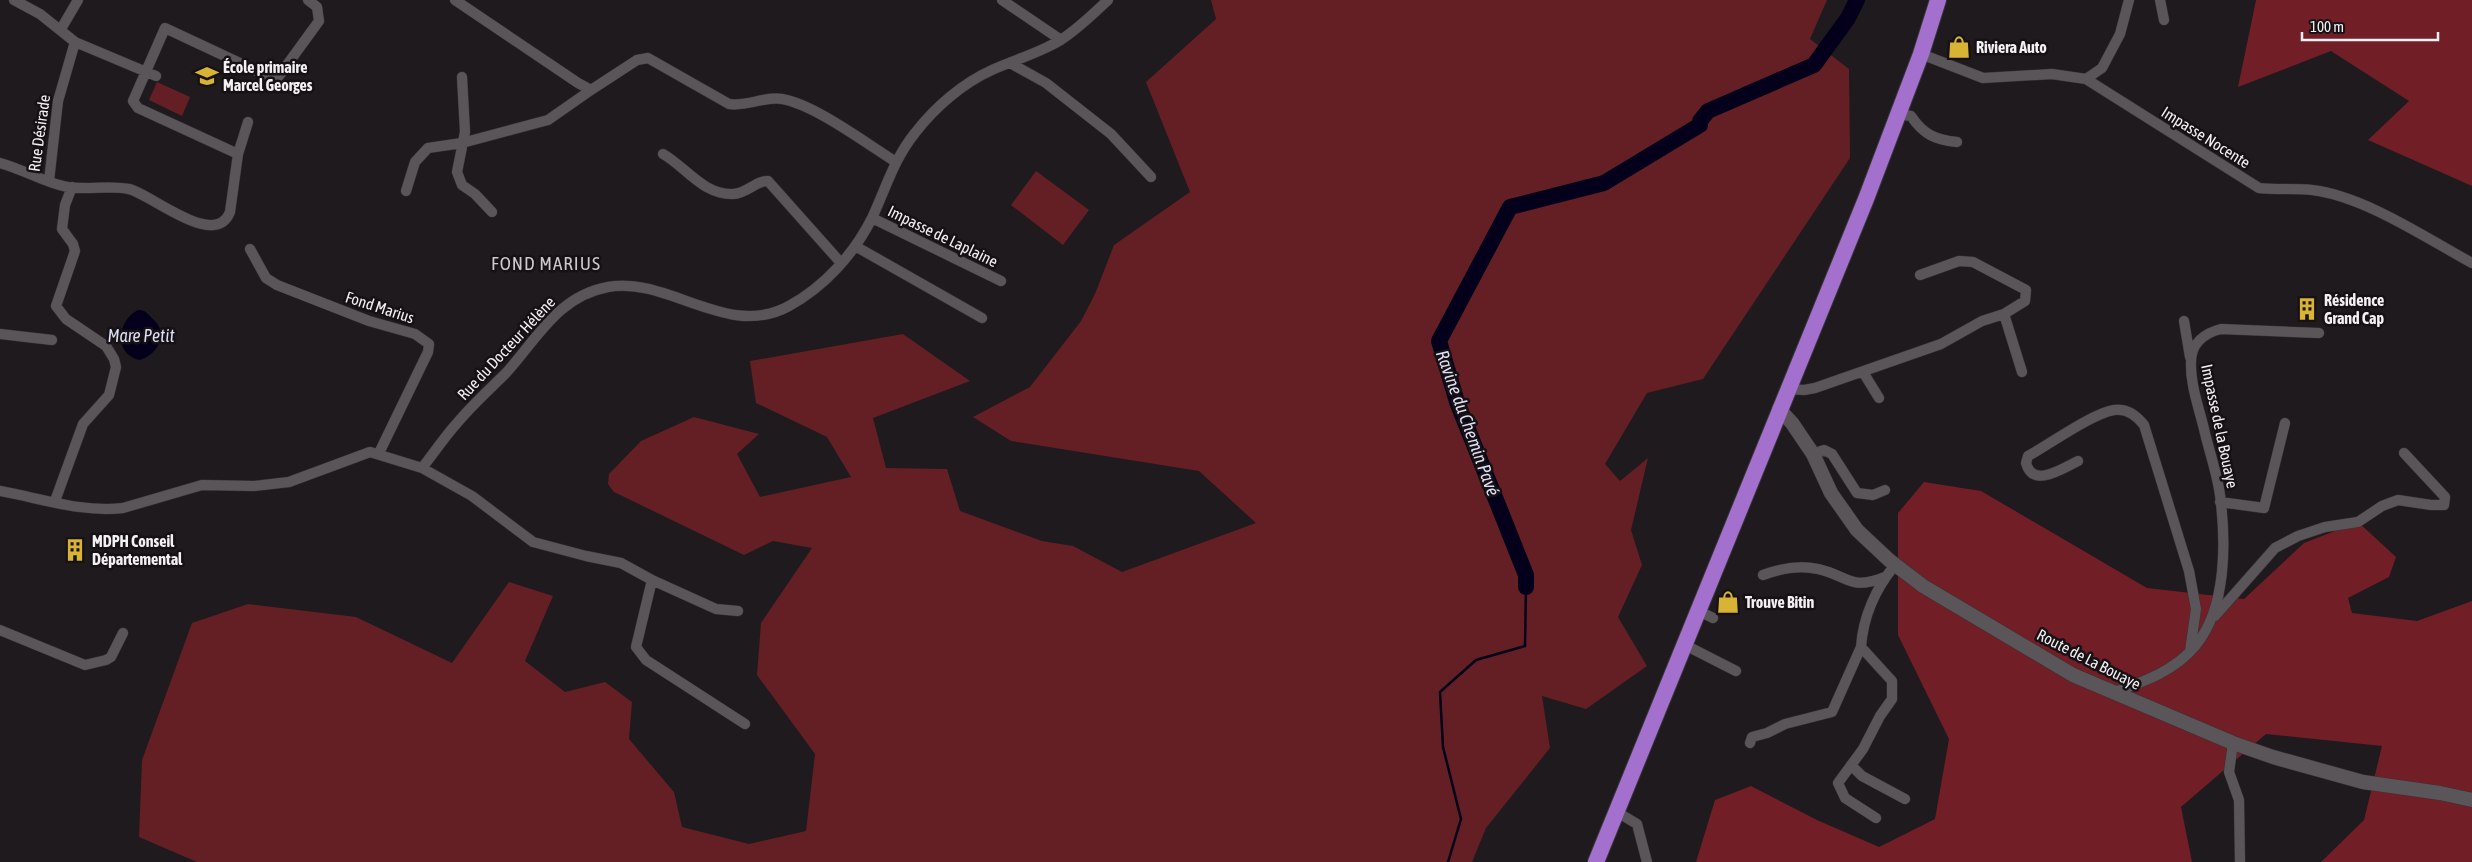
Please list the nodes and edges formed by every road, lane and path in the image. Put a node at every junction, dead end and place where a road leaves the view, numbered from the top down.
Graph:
1 (14, 0) edge
2 (78, 0) edge
3 (308, 0) edge
4 (455, 0) edge
5 (1002, 0) edge
6 (1108, 0) edge
7 (1940, 0) edge
8 (2129, 0) edge
9 (2160, 0) edge
10 (2164, 20) dead end
11 (61, 29) junction
12 (1061, 40) junction
13 (75, 42) junction
14 (1921, 54) junction
15 (1010, 63) junction
16 (145, 71) junction
17 (156, 76) dead end
18 (462, 77) dead end
19 (2086, 79) junction
20 (591, 90) junction
21 (1898, 114) junction
22 (248, 122) dead end
23 (1958, 142) dead end
24 (462, 143) junction
25 (238, 154) junction
26 (663, 154) dead end
27 (896, 162) junction
28 (0, 163) edge
29 (1151, 177) dead end
30 (49, 181) junction
31 (72, 187) junction
32 (406, 191) dead end
33 (492, 212) dead end
34 (872, 218) junction
35 (854, 246) junction
36 (250, 249) dead end
37 (2472, 263) edge
38 (841, 264) junction
39 (1920, 275) dead end
40 (1000, 281) dead end
41 (2004, 314) junction
42 (982, 318) dead end
43 (2184, 321) dead end
44 (2319, 333) dead end
45 (0, 334) edge
46 (52, 340) dead end
47 (2191, 363) junction
48 (1863, 372) junction
49 (2022, 372) dead end
50 (1787, 389) junction
51 (1879, 398) dead end
52 (1779, 409) junction
53 (2285, 424) dead end
54 (379, 453) junction
55 (2404, 453) dead end
56 (1813, 454) junction
57 (2078, 461) dead end
58 (422, 468) junction
59 (1885, 490) dead end
60 (0, 491) edge
61 (55, 501) junction
62 (2220, 502) junction
63 (1895, 565) junction
64 (1763, 575) dead end
65 (1885, 577) junction
66 (652, 580) junction
67 (1697, 610) junction
68 (738, 612) dead end
69 (1714, 618) dead end
70 (2213, 618) junction
71 (0, 630) edge
72 (123, 633) dead end
73 (1683, 644) junction
74 (1862, 647) junction
75 (2190, 651) junction
76 (1736, 671) dead end
77 (2112, 693) junction
78 (745, 724) dead end
79 (1750, 743) dead end
80 (2233, 743) junction
81 (1851, 765) junction
82 (1905, 799) dead end
83 (2472, 800) edge
84 (1618, 812) junction
85 (1876, 818) dead end
86 (1596, 862) edge
87 (1647, 862) edge
88 (2240, 862) edge

1 - 11 street
2 - 11 street
3 - 16 street
4 - 20 street
5 - 12 street
6 - 12 street, Rue du Docteur Hélène
7 - 14 highway
8 - 19 street
9 - 10 street
11 - 13 street
12 - 15 street, Rue du Docteur Hélène
13 - 16 street
13 - 30 street, Rue Désirade
14 - 19 street, Impasse Nocente
14 - 21 highway
15 - 27 street, Rue du Docteur Hélène
15 - 29 street
16 - 17 street
16 - 25 street
18 - 24 street
19 - 37 street, Impasse Nocente
20 - 24 street
20 - 27 street
21 - 23 street
21 - 50 highway
22 - 25 street
24 - 32 street
24 - 33 street
25 - 31 street
26 - 38 street
27 - 34 street, Rue du Docteur Hélène
28 - 30 street, Rue Désirade
30 - 31 street
31 - 61 street
34 - 35 street, Rue du Docteur Hélène
34 - 40 street, Impasse de Laplaine
35 - 38 street, Rue du Docteur Hélène
35 - 42 street
36 - 54 street, Fond Marius
38 - 58 street, Rue du Docteur Hélène
39 - 41 street
41 - 48 street
41 - 49 street
43 - 47 street
44 - 47 street, Impasse de la Bouaye
45 - 46 street
47 - 62 street, Impasse de la Bouaye
48 - 50 street
48 - 51 street
50 - 52 highway
52 - 56 main road, Route de La Bouaye
52 - 67 highway
53 - 62 street, Impasse de la Bouaye
54 - 58 street
54 - 61 street
55 - 70 street
56 - 59 street
56 - 63 main road, Route de La Bouaye
57 - 75 street
58 - 66 street
60 - 61 street
62 - 70 street, Impasse de la Bouaye
63 - 65 street
63 - 77 main road, Route de La Bouaye
64 - 65 street
65 - 74 street
66 - 68 street
66 - 78 street
67 - 69 street
67 - 73 highway
70 - 75 street, Impasse de la Bouaye
71 - 72 street
73 - 76 street
73 - 84 highway
74 - 79 street
74 - 81 street
75 - 77 street, Impasse de la Bouaye
77 - 80 main road, Route de La Bouaye
80 - 83 main road, Route de La Bouaye
80 - 88 street
81 - 82 street
81 - 85 street
84 - 86 highway
84 - 87 street

